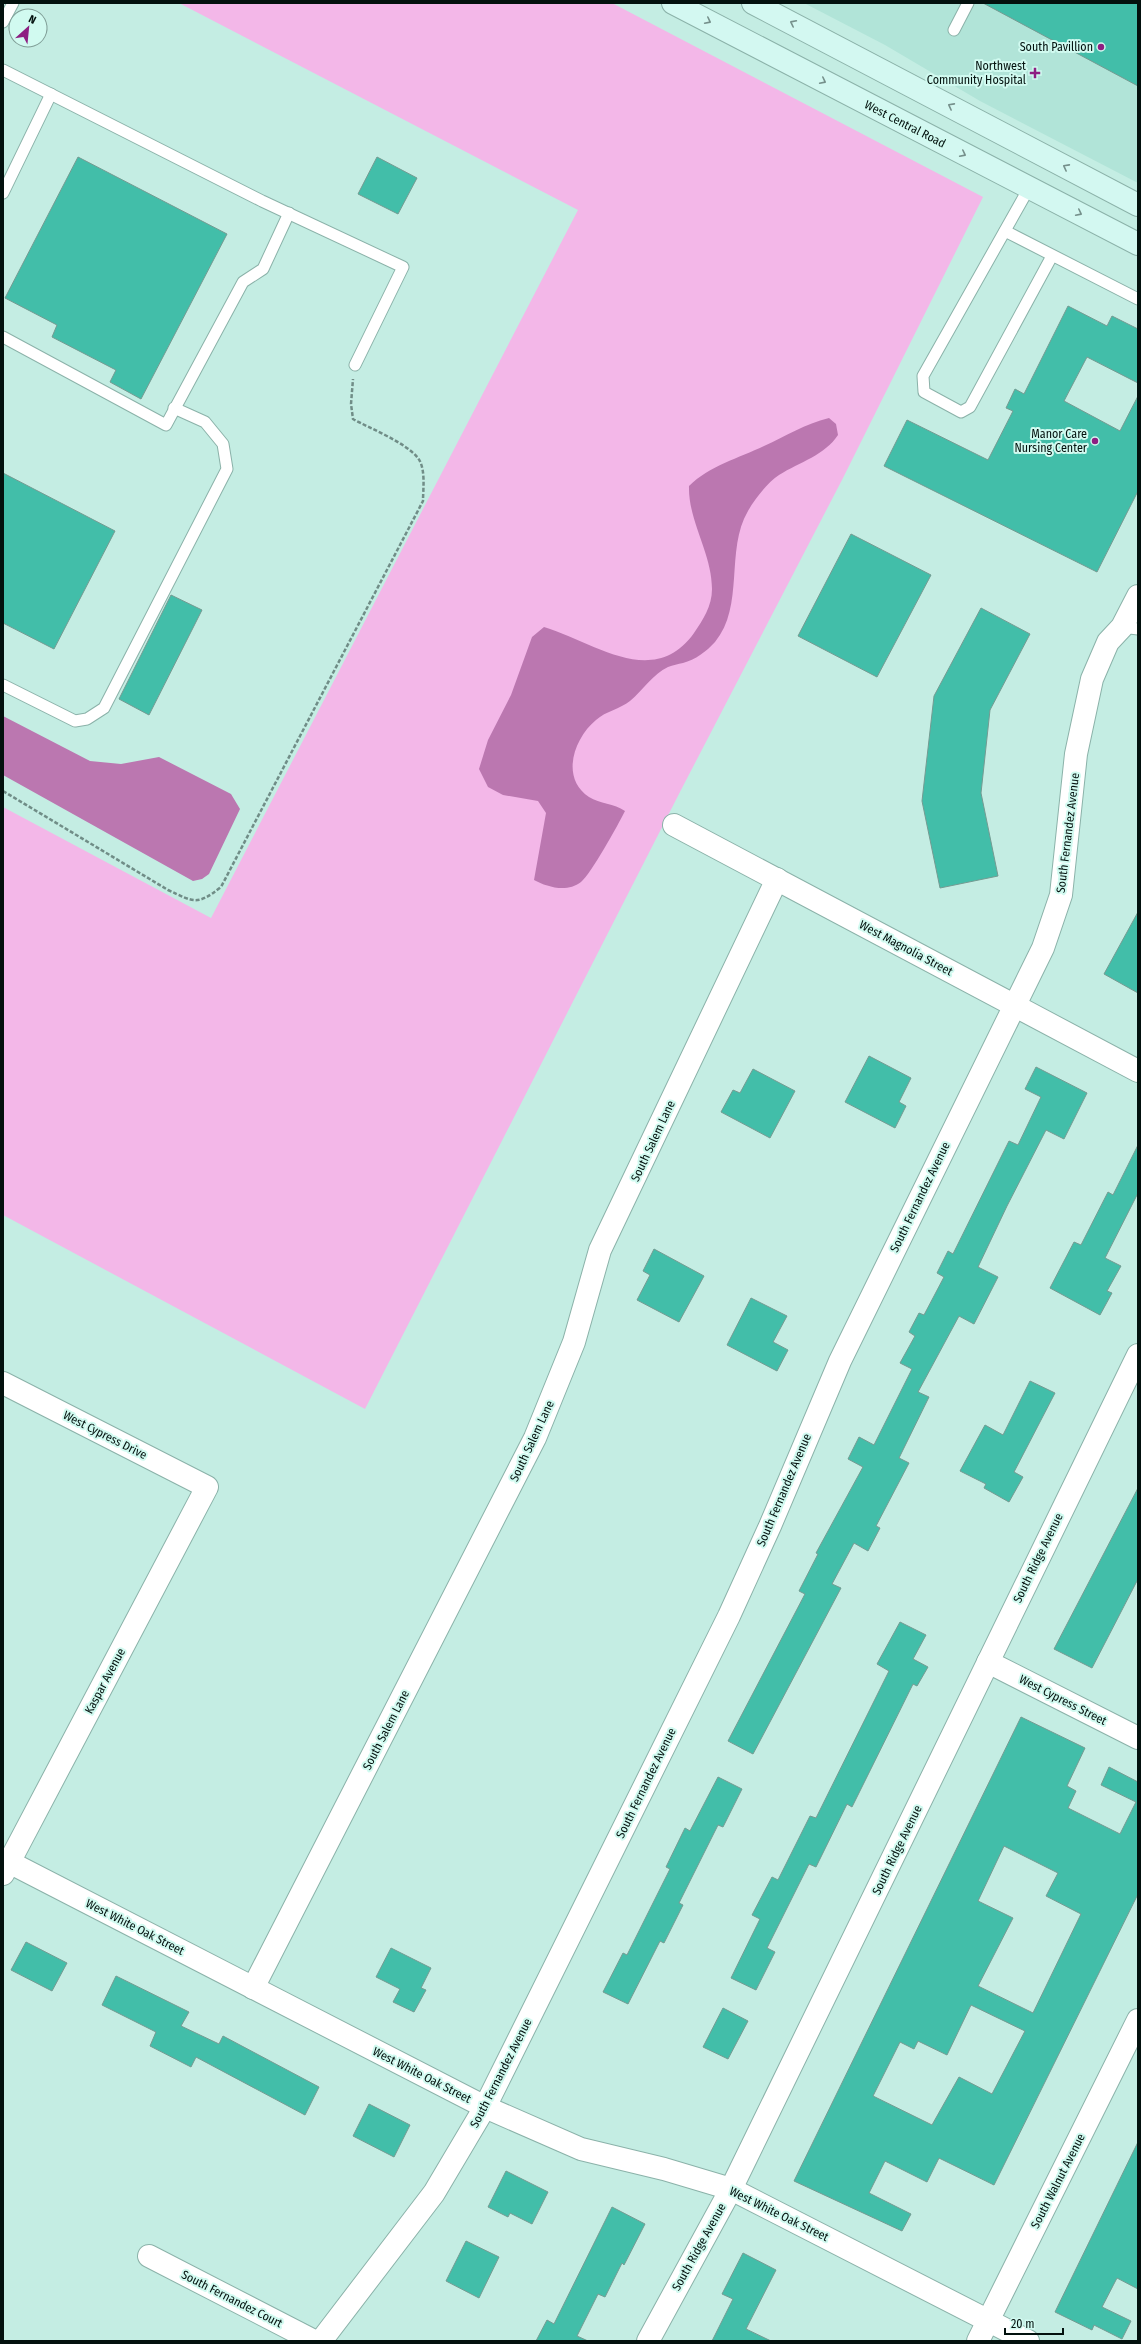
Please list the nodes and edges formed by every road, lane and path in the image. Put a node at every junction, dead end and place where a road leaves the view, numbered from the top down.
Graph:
1 (13, 3) edge
2 (673, 3) edge
3 (754, 3) edge
4 (968, 3) edge
5 (3, 22) edge
6 (954, 30) dead end
7 (3, 70) edge
8 (51, 94) junction
9 (1029, 188) junction
10 (3, 193) edge
11 (1138, 205) edge
12 (289, 213) junction
13 (1005, 231) junction
14 (1138, 244) edge
15 (1052, 256) junction
16 (1138, 300) edge
17 (3, 337) edge
18 (355, 365) joint
19 (174, 408) junction
20 (1138, 596) edge
21 (1130, 628) edge
22 (3, 685) edge
23 (3, 791) edge
24 (674, 825) dead end
25 (777, 879) junction
26 (1014, 1005) junction
27 (1138, 1071) edge
28 (1138, 1354) edge
29 (3, 1383) edge
30 (207, 1487) joint
31 (988, 1662) junction
32 (1138, 1738) edge
33 (5, 1865) edge
34 (253, 1988) junction
35 (1138, 2020) edge
36 (485, 2108) junction
37 (731, 2189) junction
38 (149, 2256) dead end
39 (988, 2320) junction
40 (314, 2341) edge
41 (321, 2341) edge
42 (648, 2341) edge
43 (978, 2341) edge
44 (1028, 2341) edge

1 - 5 lane
2 -> 9 main road, West Central Road
11 -> 3 main road
4 - 6 lane
7 - 8 lane
8 - 10 lane
8 - 12 lane
9 - 13 lane
9 -> 14 main road, West Central Road
12 - 18 lane
12 - 19 lane
13 - 15 lane
13 - 15 lane
15 - 16 lane
17 - 19 lane
18 - 23 path
19 - 22 lane
20 - 21 street, South Fernandez Avenue
21 - 26 street, South Fernandez Avenue
24 - 25 street, West Magnolia Street
25 - 26 street, West Magnolia Street
25 - 34 street, South Salem Lane
26 - 27 street, West Magnolia Street
26 - 36 street, South Fernandez Avenue
28 - 31 street, South Ridge Avenue
29 - 30 street, West Cypress Drive
30 - 33 street, Kaspar Avenue
31 - 32 street, West Cypress Street
31 - 37 street, South Ridge Avenue
33 - 34 street, West White Oak Street
34 - 36 street, West White Oak Street
35 - 39 street, South Walnut Avenue
36 - 37 street, West White Oak Street
36 - 41 street, South Fernandez Avenue
37 - 39 street, West White Oak Street
37 - 42 street, South Ridge Avenue
38 - 40 street, South Fernandez Court
39 - 43 street, South Walnut Avenue
39 - 44 street, West White Oak Street

